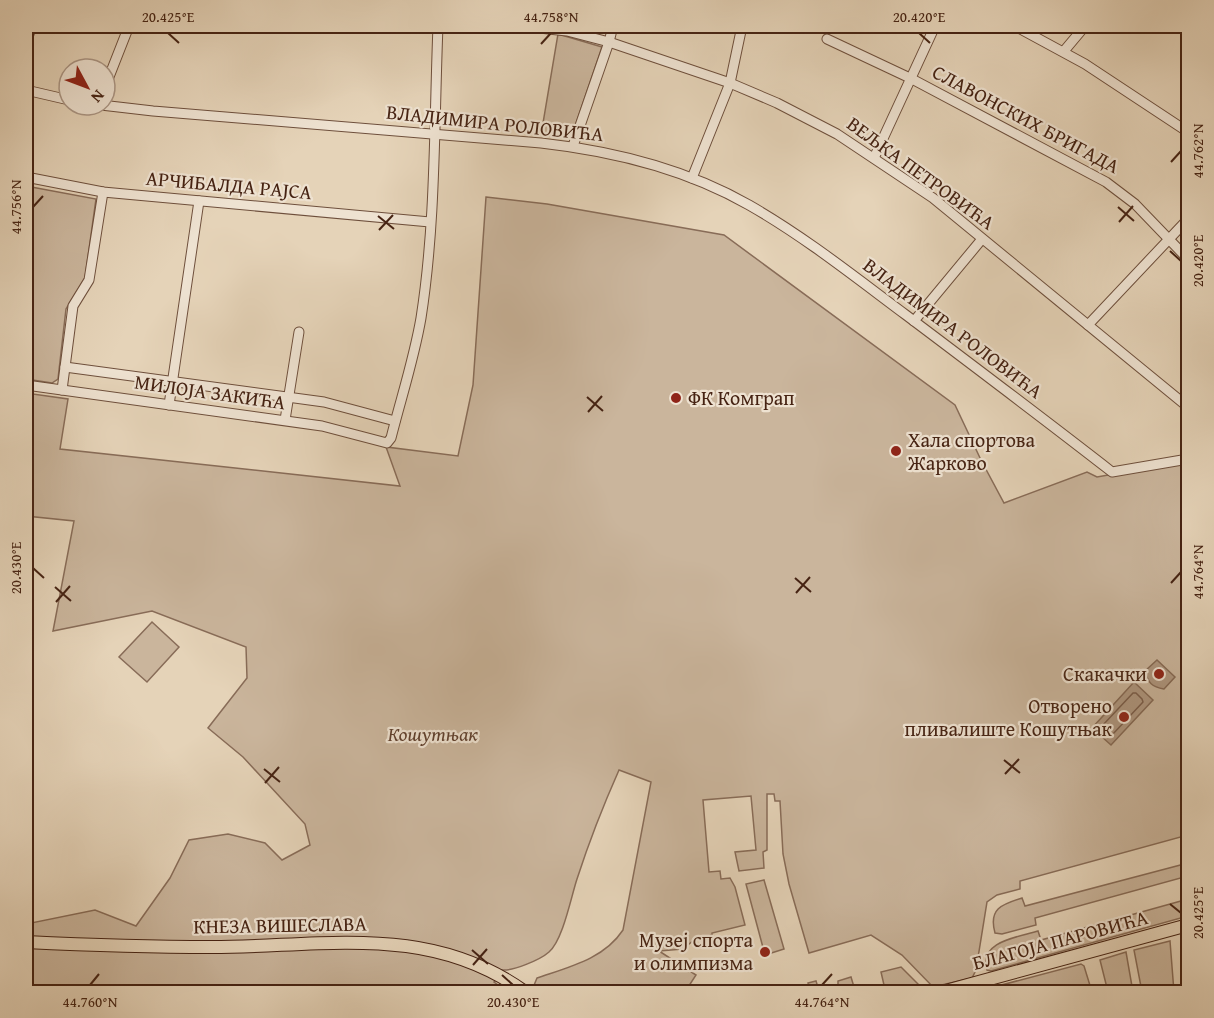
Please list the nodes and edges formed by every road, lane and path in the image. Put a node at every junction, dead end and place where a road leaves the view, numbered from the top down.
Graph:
1 (32, 26) edge
2 (129, 26) edge
3 (438, 26) edge
4 (521, 26) edge
5 (613, 26) edge
6 (742, 26) edge
7 (935, 26) edge
8 (1015, 26) edge
9 (1085, 26) edge
10 (827, 39) dead end
11 (26, 42) edge
12 (609, 42) junction
13 (1064, 51) junction
14 (117, 57) edge
15 (912, 79) junction
16 (730, 83) junction
17 (26, 90) edge
18 (57, 97) edge
19 (117, 107) edge
20 (1188, 132) edge
21 (434, 134) junction
22 (573, 146) junction
23 (874, 158) junction
24 (26, 177) edge
25 (692, 178) junction
26 (103, 192) junction
27 (199, 201) junction
28 (1188, 219) edge
29 (430, 222) junction
30 (1170, 238) junction
31 (982, 239) junction
32 (1188, 259) edge
33 (914, 321) junction
34 (1088, 325) junction
35 (299, 332) dead end
36 (65, 367) junction
37 (173, 380) junction
38 (26, 385) edge
39 (62, 390) junction
40 (288, 397) junction
41 (169, 405) junction
42 (1188, 407) edge
43 (285, 420) junction
44 (395, 421) junction
45 (1188, 459) edge
46 (1188, 925) edge
47 (26, 942) edge
48 (26, 969) edge
49 (525, 993) edge
50 (942, 993) edge

1 - 11 street
2 - 14 street
3 - 21 street
4 - 12 street, ВЕЉКА ПЕТРОВИЋА
5 - 12 street
6 - 16 street
7 - 15 street
8 - 13 street
9 - 13 street
10 - 15 street, СЛАВОНСКИХ БРИГАДА
12 - 16 street, ВЕЉКА ПЕТРОВИЋА
12 - 22 street
13 - 20 street
15 - 23 street
15 - 30 street, СЛАВОНСКИХ БРИГАДА
16 - 23 street, ВЕЉКА ПЕТРОВИЋА
16 - 25 street
17 - 18 street
19 - 21 street, ВЛАДИМИРА РОЛОВИЋА
21 - 22 street, ВЛАДИМИРА РОЛОВИЋА
21 - 29 street
22 - 25 street, ВЛАДИМИРА РОЛОВИЋА
23 - 31 street, ВЕЉКА ПЕТРОВИЋА
24 - 26 street, АРЧИБАЛДА РАЈСА
25 - 33 street, ВЛАДИМИРА РОЛОВИЋА
26 - 27 street, АРЧИБАЛДА РАЈСА
26 - 36 street
27 - 29 street, АРЧИБАЛДА РАЈСА
27 - 37 street
28 - 30 street
29 - 44 street
30 - 32 street, СЛАВОНСКИХ БРИГАДА
30 - 34 street
31 - 33 street
31 - 34 street, ВЕЉКА ПЕТРОВИЋА
33 - 45 street, ВЛАДИМИРА РОЛОВИЋА
34 - 42 street, ВЕЉКА ПЕТРОВИЋА
35 - 40 street
36 - 37 street, МИЛОЈА ЗАКИЋА
36 - 39 street
37 - 40 street, МИЛОЈА ЗАКИЋА
37 - 41 street
38 - 39 street, МИЛОЈА ЗАКИЋА
39 - 41 street, МИЛОЈА ЗАКИЋА
40 - 43 street
40 - 44 street, МИЛОЈА ЗАКИЋА
41 - 43 street, МИЛОЈА ЗАКИЋА
43 - 44 street, МИЛОЈА ЗАКИЋА
46 - 50 main road, БЛАГОЈА ПАРОВИЋА
47 - 48 street
47 - 49 main road, КНЕЗА ВИШЕСЛАВА

